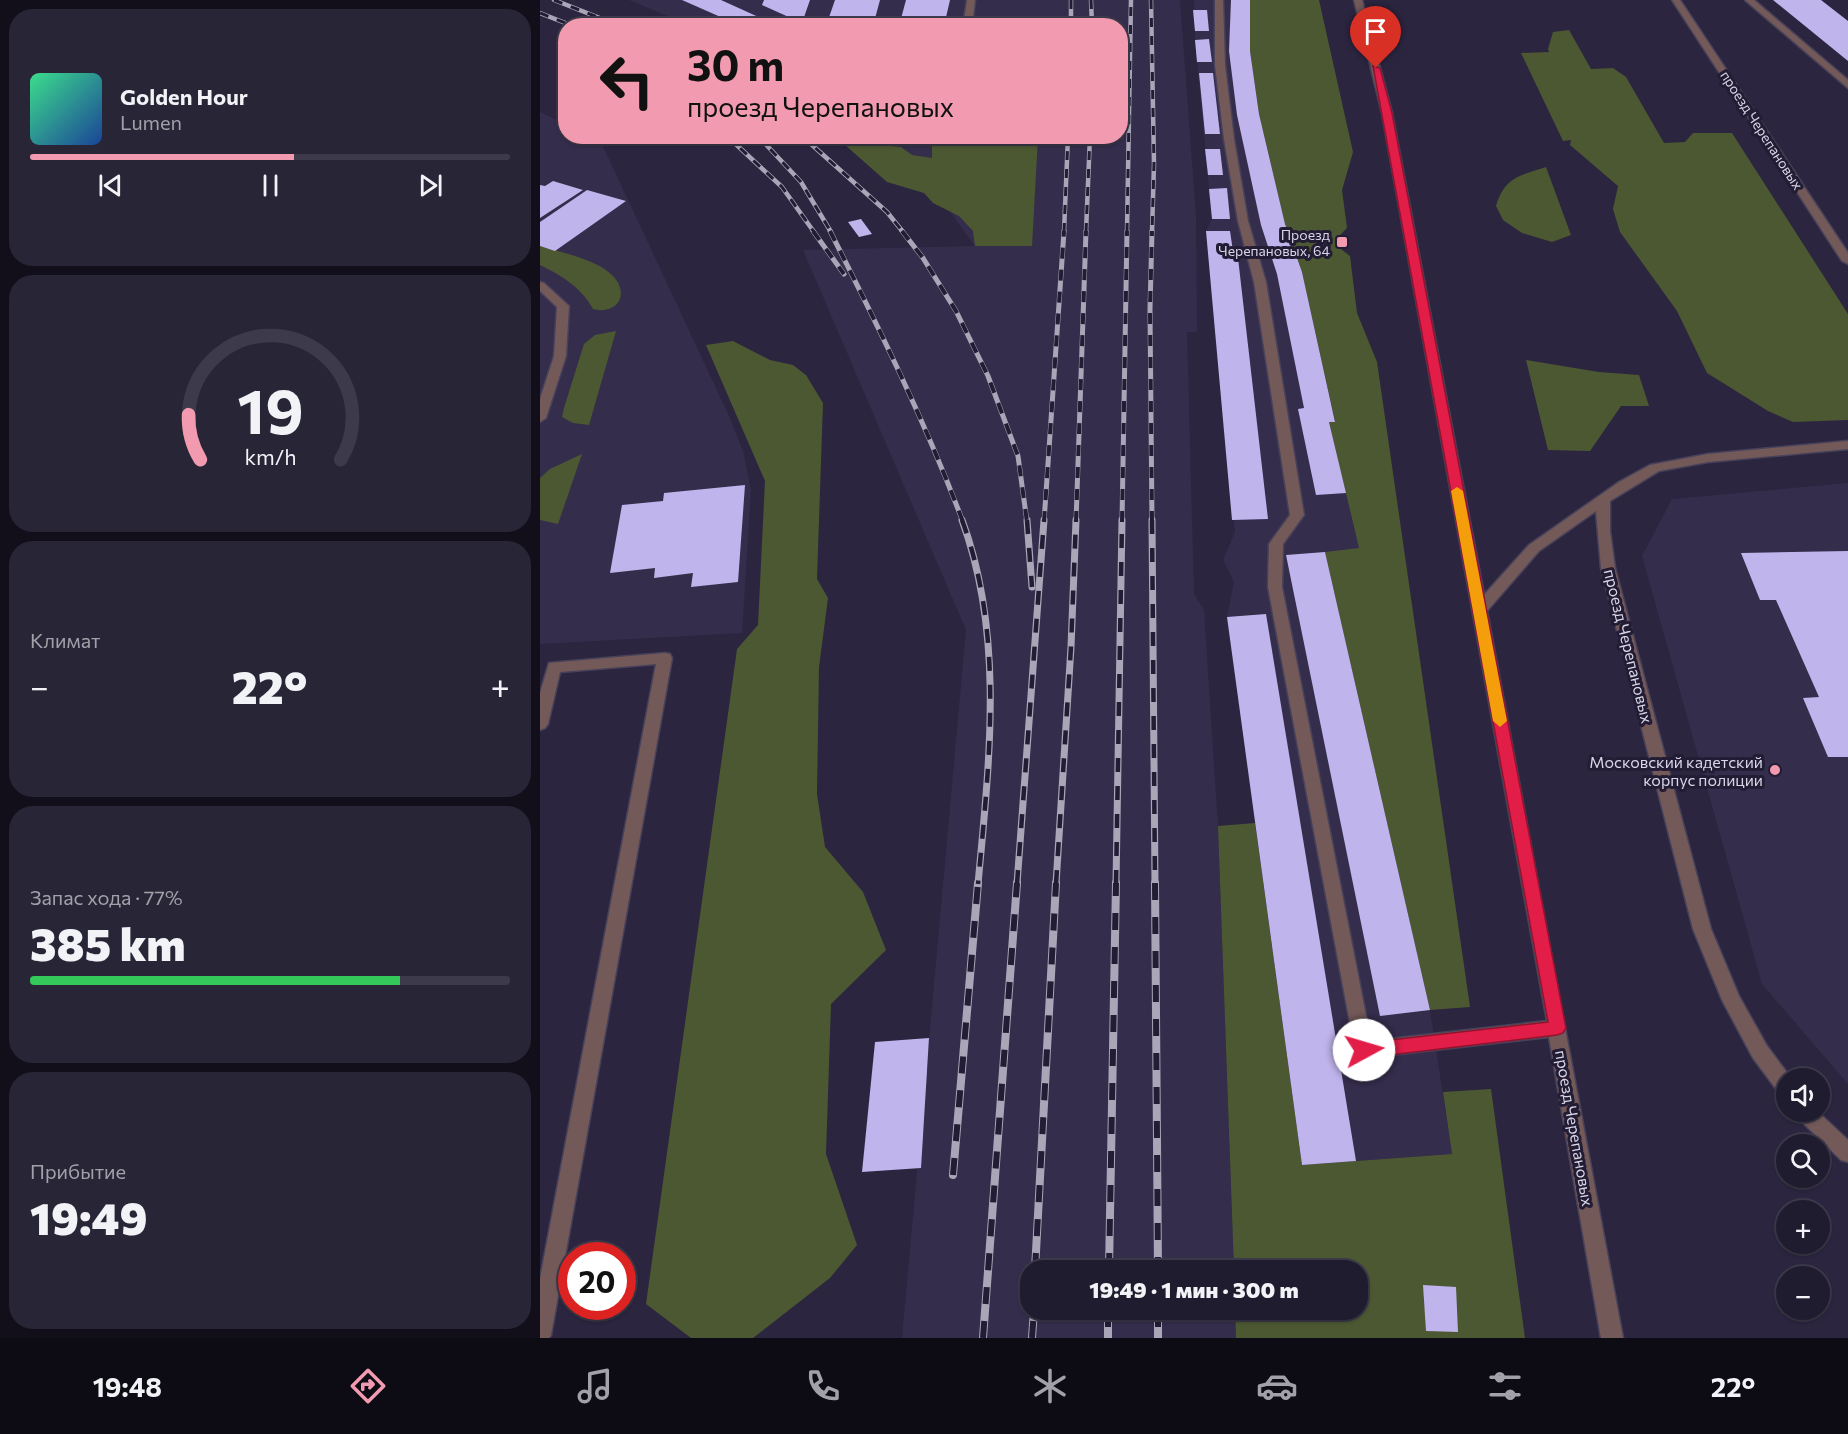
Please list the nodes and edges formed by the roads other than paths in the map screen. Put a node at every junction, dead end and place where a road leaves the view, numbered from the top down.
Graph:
1 (971, 0) edge
2 (1219, 0) edge
3 (1358, 0) edge
4 (1676, 0) edge
5 (1749, 0) edge
6 (968, 18) edge
7 (1848, 85) edge
8 (1848, 261) edge
9 (540, 285) edge
10 (540, 418) edge
11 (1848, 445) edge
12 (1603, 501) junction
13 (1479, 610) junction
14 (540, 724) edge
15 (1557, 1028) junction
16 (1776, 1074) edge
17 (1815, 1122) edge
18 (1848, 1153) edge
19 (540, 1335) edge
20 (1612, 1338) edge

1 - 6 street
2 - 15 street
3 - 13 street, проезд Черепановых
4 - 8 street, проезд Черепановых
5 - 7 street
9 - 10 street
11 - 12 street
12 - 13 street
12 - 16 street, проезд Черепановых
13 - 15 street, проезд Черепановых
14 - 19 street
15 - 20 street, проезд Черепановых
17 - 18 street

